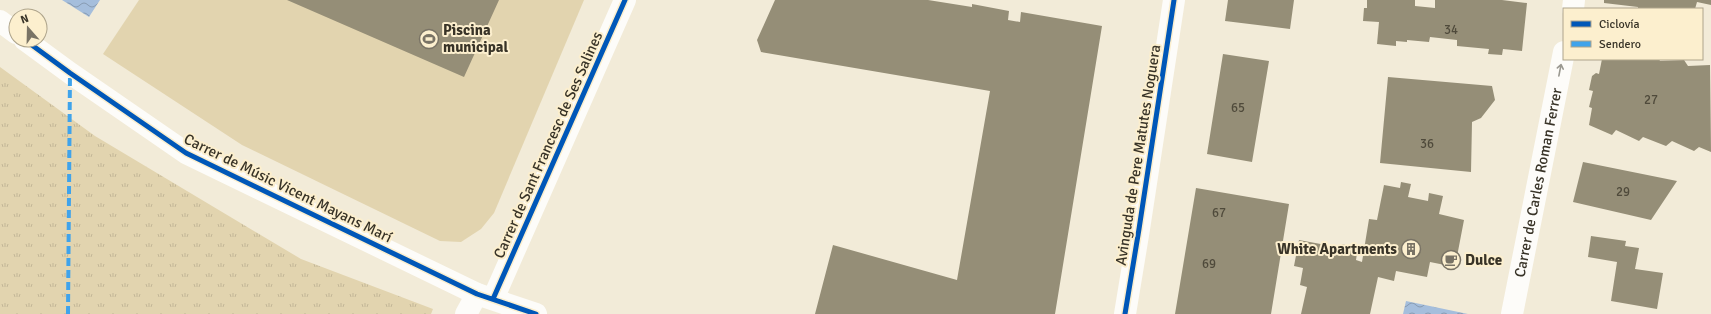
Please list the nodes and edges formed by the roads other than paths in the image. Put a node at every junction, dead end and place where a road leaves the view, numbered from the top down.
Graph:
1 (625, 0) edge
2 (1174, 0) edge
3 (36, 48) edge
4 (1563, 57) edge
5 (485, 296) junction
6 (466, 314) edge
7 (536, 314) edge
8 (1125, 314) edge
9 (1512, 314) edge

1 - 5 street, Carrer de Sant Francesc de Ses Salines
2 - 8 street, Avinguda de Pere Matutes Noguera
3 - 5 street, Carrer de Músic Vicent Mayans Marí
9 -> 4 street, Carrer de Carles Roman Ferrer
5 - 6 street, Carrer de Sant Francesc de Ses Salines
5 - 7 street, Carrer de Músic Vicent Mayans Marí

